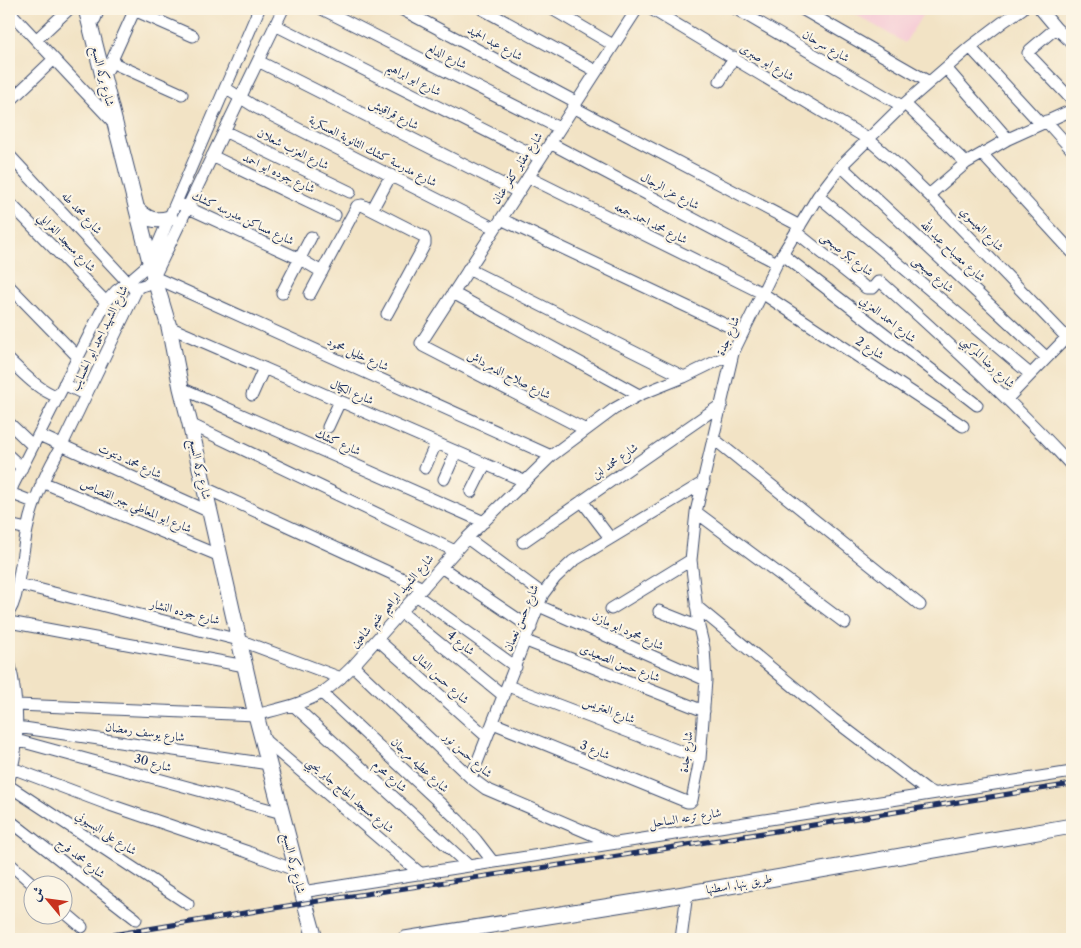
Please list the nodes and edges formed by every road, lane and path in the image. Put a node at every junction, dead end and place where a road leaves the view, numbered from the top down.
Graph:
1 (69, 9) edge
2 (259, 9) edge
3 (283, 9) edge
4 (322, 9) edge
5 (401, 9) edge
6 (482, 9) edge
7 (552, 9) edge
8 (637, 9) edge
9 (652, 9) edge
10 (736, 9) edge
11 (802, 9) edge
12 (1009, 9) edge
13 (1022, 9) edge
14 (1040, 9) edge
15 (134, 10) edge
16 (9, 11) edge
17 (91, 14) edge
18 (1003, 22) junction
19 (275, 25) junction
20 (1056, 28) junction
21 (193, 36) dead end
22 (36, 40) junction
23 (1072, 43) edge
24 (613, 44) junction
25 (970, 47) junction
26 (734, 58) junction
27 (54, 59) junction
28 (258, 61) junction
29 (111, 62) junction
30 (946, 68) junction
31 (596, 71) junction
32 (104, 78) junction
33 (720, 81) dead end
34 (929, 82) junction
35 (225, 88) junction
36 (182, 94) dead end
37 (240, 97) junction
38 (1072, 100) edge
39 (9, 102) edge
40 (575, 104) junction
41 (904, 105) junction
42 (1072, 110) edge
43 (1044, 122) junction
44 (116, 126) junction
45 (559, 128) junction
46 (224, 131) junction
47 (868, 139) junction
48 (1008, 139) junction
49 (550, 142) junction
50 (1072, 150) edge
51 (982, 154) junction
52 (9, 155) edge
53 (212, 156) junction
54 (540, 158) junction
55 (966, 163) junction
56 (841, 166) junction
57 (391, 175) junction
58 (528, 177) junction
59 (350, 192) dead end
60 (518, 192) junction
61 (930, 195) junction
62 (818, 196) junction
63 (9, 202) edge
64 (176, 202) junction
65 (187, 207) junction
66 (137, 209) junction
67 (372, 210) junction
68 (335, 215) dead end
69 (170, 218) junction
70 (498, 223) junction
71 (798, 229) junction
72 (311, 237) dead end
73 (1072, 252) edge
74 (300, 259) junction
75 (780, 259) junction
76 (152, 270) junction
77 (468, 270) junction
78 (322, 272) junction
79 (881, 282) joint
80 (9, 286) edge
81 (132, 287) junction
82 (282, 293) dead end
83 (453, 293) junction
84 (762, 293) junction
85 (310, 294) dead end
86 (106, 302) junction
87 (387, 314) dead end
88 (169, 327) junction
89 (743, 333) junction
90 (1070, 340) edge
91 (99, 342) junction
92 (422, 342) joint
93 (733, 353) junction
94 (78, 357) junction
95 (1046, 357) junction
96 (9, 360) edge
97 (264, 368) junction
98 (1030, 374) junction
99 (684, 377) junction
100 (64, 384) junction
101 (181, 388) junction
102 (86, 395) junction
103 (252, 395) dead end
104 (639, 395) junction
105 (58, 397) junction
106 (1006, 399) junction
107 (340, 401) junction
108 (722, 404) junction
109 (977, 405) dead end
110 (9, 423) edge
111 (190, 424) junction
112 (963, 426) dead end
113 (328, 428) dead end
114 (586, 430) junction
115 (39, 435) junction
116 (714, 438) junction
117 (436, 443) junction
118 (33, 446) junction
119 (62, 446) junction
120 (456, 452) junction
121 (9, 456) edge
122 (551, 456) junction
123 (486, 464) junction
124 (1072, 466) edge
125 (22, 468) junction
126 (424, 468) dead end
127 (444, 479) dead end
128 (524, 481) junction
129 (42, 482) junction
130 (704, 482) junction
131 (205, 488) junction
132 (471, 492) dead end
133 (9, 495) edge
134 (582, 501) junction
135 (33, 502) junction
136 (210, 512) junction
137 (696, 512) junction
138 (484, 522) junction
139 (9, 525) edge
140 (27, 529) junction
141 (467, 538) junction
142 (610, 538) junction
143 (523, 542) dead end
144 (455, 551) junction
145 (220, 556) junction
146 (691, 560) junction
147 (441, 567) junction
148 (18, 584) junction
149 (420, 591) junction
150 (544, 594) junction
151 (920, 605) dead end
152 (539, 606) junction
153 (696, 606) junction
154 (611, 609) dead end
155 (659, 611) dead end
156 (9, 612) edge
157 (401, 612) junction
158 (9, 622) edge
159 (845, 624) dead end
160 (699, 627) junction
161 (531, 628) junction
162 (377, 639) junction
163 (239, 640) junction
164 (526, 641) junction
165 (9, 661) edge
166 (245, 666) junction
167 (353, 666) junction
168 (516, 667) junction
169 (342, 678) junction
170 (706, 680) junction
171 (506, 691) junction
172 (322, 693) junction
173 (293, 706) junction
174 (704, 711) junction
175 (256, 714) junction
176 (15, 716) edge
177 (493, 724) junction
178 (487, 737) junction
179 (262, 738) junction
180 (16, 740) junction
181 (700, 759) junction
182 (269, 764) junction
183 (10, 767) edge
184 (1072, 772) edge
185 (471, 778) junction
186 (9, 780) edge
187 (9, 786) edge
188 (934, 793) junction
189 (687, 802) joint
190 (282, 813) junction
191 (9, 820) edge
192 (1072, 826) edge
193 (612, 844) junction
194 (493, 862) junction
195 (9, 863) edge
196 (469, 866) junction
197 (297, 871) junction
198 (421, 874) junction
199 (24, 876) edge
200 (302, 892) junction
201 (687, 893) junction
202 (188, 904) dead end
203 (72, 918) edge
204 (136, 919) dead end
205 (82, 927) dead end
206 (315, 939) edge
207 (405, 939) edge
208 (681, 939) edge

1 - 22 street
2 - 35 street, شارع الشهيد احمد ابو الحسايب
3 - 19 street, شارع الشهيد احمد ابو الحسايب
4 - 45 street, شارع الدلع
5 - 40 street, شارع عبد الحميد
6 - 31 street
7 - 24 street
8 - 24 street, شارع مقابر كفر عنان
9 - 26 street, شارع ابو صبرى
10 - 41 street, شارع سرحان
11 - 34 street
12 - 18 street
13 - 18 street, شارع جدة
14 - 20 street
15 - 21 street
15 - 29 street
16 - 22 street
17 - 32 main road, شارع بركه السبع
18 - 25 street, شارع جدة
19 - 28 street, شارع الشهيد احمد ابو الحسايب
19 - 54 street, شارع ابو ابراهيم
20 - 23 street
20 - 38 street
22 - 27 street
24 - 31 street, شارع مقابر كفر عنان
25 - 30 street, شارع جدة
25 - 43 street
26 - 33 street
26 - 47 street, شارع ابو صبرى
27 - 39 street
27 - 44 street
28 - 37 street, شارع الشهيد احمد ابو الحسايب
28 - 60 street, شارع قراقيش
29 - 32 street
29 - 36 street
30 - 34 street, شارع جدة
30 - 48 street
31 - 40 street, شارع مقابر كفر عنان
32 - 44 main road, شارع بركه السبع
34 - 41 street, شارع جدة
35 - 37 street, شارع مدرسة كشك الثانوية العسكرية
35 - 64 street, شارع الشهيد احمد ابو الحسايب
37 - 46 street, شارع الشهيد احمد ابو الحسايب
37 - 57 street, شارع مدرسة كشك الثانوية العسكرية
40 - 45 street, شارع مقابر كفر عنان
40 - 71 street, شارع عبد الحميد
41 - 47 street, شارع جدة
41 - 55 street, شارع سرحان
42 - 43 street
43 - 48 street
43 - 50 street
44 - 66 main road, شارع بركه السبع
45 - 49 street, شارع مقابر كفر عنان
46 - 53 street, شارع الشهيد احمد ابو الحسايب
46 - 59 street, شارع العزب شعلان
47 - 56 street, شارع جدة
47 - 61 street, شارع العيسوي
48 - 51 street
49 - 54 street, شارع مقابر كفر عنان
49 - 75 street, شارع عز الرجال
51 - 55 street
51 - 73 street
52 - 81 street, شارع محمد طه
53 - 65 street, شارع الشهيد احمد ابو الحسايب
53 - 68 street, شارع جوده ابو احمد
54 - 58 street, شارع مقابر كفر عنان
55 - 61 street
56 - 62 street, شارع جدة
56 - 95 street, شارع مصباح عبد الله
57 - 67 street
57 - 70 street, شارع مدرسة كشك الثانوية العسكرية
58 - 60 street, شارع مقابر كفر عنان
58 - 84 street, شارع محمد احمد جمعه
60 - 70 street, شارع مقابر كفر عنان
61 - 90 street, شارع العيسوي
62 - 71 street, شارع جدة
62 - 98 street, شارع صبحى
63 - 86 street, شارع مسجد الغرابلي
64 - 65 street, شارع مساكن مدرسه كشك
64 - 69 street, شارع الشهيد احمد ابو الحسايب
65 - 74 street, شارع مساكن مدرسه كشك
65 - 76 street, شارع الشهيد احمد ابو الحسايب
66 - 69 main road
66 - 76 main road, شارع بركه السبع
67 - 78 street
67 - 87 street
69 - 76 street, شارع الشهيد احمد ابو الحسايب
70 - 77 street, شارع مقابر كفر عنان
70 - 89 street, شارع مدرسة كشك الثانوية العسكرية
71 - 75 street, شارع جدة
71 - 79 street, شارع بكر صبحى
72 - 74 street
74 - 78 street, شارع مساكن مدرسه كشك
74 - 82 street
75 - 84 street, شارع جدة
75 - 109 street, شارع احمد العزبي
76 - 81 street, شارع الشهيد احمد ابو الحسايب
76 - 88 main road, شارع بركه السبع
76 - 122 street, شارع خليل محمود
77 - 83 street, شارع مقابر كفر عنان
77 - 99 street
78 - 85 street
79 - 106 street, شارع رضا المركبي
80 - 94 street
81 - 86 street, شارع الشهيد احمد ابو الحسايب
81 - 91 street, شارع الشهيد احمد ابو الحسايب
83 - 92 street, شارع مقابر كفر عنان
83 - 104 street
84 - 89 street, شارع جدة
84 - 112 street, شارع 2
86 - 91 street, شارع الشهيد احمد ابو الحسايب
88 - 97 street, شارع الكيال
88 - 101 main road, شارع بركه السبع
89 - 93 street, شارع جدة
90 - 95 street
91 - 94 street, شارع الشهيد احمد ابو الحسايب
91 - 102 street, شارع الشهيد احمد ابو الحسايب
92 - 114 street, شارع صلاح الدمرداش
93 - 99 street, شارع الشهيد ابراهيم غنيم شاهين
93 - 108 street, شارع جدة
94 - 100 street, شارع الشهيد احمد ابو الحسايب
95 - 98 street
96 - 105 street
97 - 103 street
97 - 107 street, شارع الكيال
98 - 106 street
99 - 104 street, شارع الشهيد ابراهيم غنيم شاهين
100 - 102 street
100 - 105 street, شارع الشهيد احمد ابو الحسايب
101 - 111 main road, شارع بركه السبع
101 - 138 street, شارع كشك
102 - 119 street, شارع الشهيد احمد ابو الحسايب
104 - 114 street, شارع الشهيد ابراهيم غنيم شاهين
105 - 115 street, شارع الشهيد احمد ابو الحسايب
106 - 124 street, شارع رضا المركبي
107 - 113 street
107 - 117 street, شارع الكيال
108 - 116 street, شارع جدة
108 - 134 street, شارع محمد لبن
110 - 118 street
111 - 131 main road, شارع بركه السبع
111 - 144 street
114 - 122 street, شارع الشهيد ابراهيم غنيم شاهين
115 - 118 street, شارع الشهيد احمد ابو الحسايب
115 - 119 street, شارع محمد دنتوت
116 - 130 street, شارع جدة
116 - 151 street
117 - 120 street, شارع الكيال
117 - 126 street
118 - 125 street, شارع الشهيد احمد ابو الحسايب
119 - 129 street, شارع الشهيد احمد ابو الحسايب
119 - 136 street, شارع محمد دنتوت
120 - 123 street, شارع الكيال
120 - 127 street
121 - 125 street
122 - 128 street, شارع الشهيد ابراهيم غنيم شاهين
123 - 128 street, شارع الكيال
123 - 132 street
125 - 133 street, شارع الشهيد احمد ابو الحسايب
128 - 138 street, شارع الشهيد ابراهيم غنيم شاهين
129 - 135 street, شارع الشهيد احمد ابو الحسايب
129 - 145 street, شارع ابو المعاطي جبر القصاص
130 - 137 street, شارع جدة
130 - 142 street, شارع حسن نعمان
131 - 136 main road, شارع بركه السبع
131 - 149 street
133 - 135 street
134 - 142 street
134 - 143 street, شارع محمد لبن
135 - 140 street, شارع الشهيد احمد ابو الحسايب
136 - 145 main road, شارع بركه السبع
137 - 146 street, شارع جدة
137 - 159 street
138 - 141 street, شارع الشهيد ابراهيم غنيم شاهين
139 - 140 street
140 - 148 street, شارع الشهيد احمد ابو الحسايب
141 - 144 street, شارع الشهيد ابراهيم غنيم شاهين
141 - 150 street
142 - 150 street, شارع حسن نعمان
144 - 147 street, شارع الشهيد ابراهيم غنيم شاهين
145 - 163 main road, شارع بركه السبع
146 - 153 street, شارع جدة
146 - 154 street
147 - 149 street, شارع الشهيد ابراهيم غنيم شاهين
147 - 161 street
148 - 156 street, شارع الشهيد احمد ابو الحسايب
148 - 163 street, شارع جوده النشار
149 - 157 street, شارع الشهيد ابراهيم غنيم شاهين
149 - 168 street
150 - 152 street, شارع حسن نعمان
152 - 161 street, شارع حسن نعمان
152 - 170 street, شارع محمود ابو مازن
153 - 160 street, شارع جدة
153 - 188 street
155 - 160 street
157 - 162 street, شارع الشهيد ابراهيم غنيم شاهين
157 - 171 street, شارع 4
158 - 166 street
160 - 170 street, شارع جدة
161 - 164 street, شارع حسن نعمان
162 - 167 street, شارع الشهيد ابراهيم غنيم شاهين
162 - 178 street, شارع حسن الشال
163 - 166 main road, شارع بركه السبع
163 - 169 street, شارع جوده النشار
164 - 168 street, شارع حسن نعمان
164 - 174 street, شارع حسن الصعيدى
165 - 176 street
166 - 175 main road, شارع بركه السبع
167 - 169 street, شارع الشهيد ابراهيم غنيم شاهين
167 - 185 street, شارع حسن نور
168 - 171 street, شارع حسن نعمان
169 - 172 street, شارع الشهيد ابراهيم غنيم شاهين
170 - 174 street, شارع جدة
171 - 177 street, شارع حسن نعمان
171 - 181 street, شارع العتريس
172 - 173 street, شارع الشهيد ابراهيم غنيم شاهين
172 - 194 street, شارع عطيه مرجان
173 - 175 street, شارع الشهيد ابراهيم غنيم شاهين
173 - 196 street, شارع محرم
174 - 181 street, شارع جدة
175 - 176 street, شارع الشهيد ابراهيم غنيم شاهين
175 - 179 main road, شارع بركه السبع
176 - 180 street
176 - 182 street, شارع يوسف رمضان
177 - 178 street, شارع حسن نعمان
177 - 189 street, شارع 3
178 - 185 street, شارع حسن نعمان
179 - 182 main road, شارع بركه السبع
179 - 198 street, شارع مسجد الحاج جابر يحيي
180 - 183 street
180 - 190 street, شارع 30
181 - 189 street, شارع جدة
182 - 190 main road, شارع بركه السبع
183 - 186 street
183 - 197 street
184 - 188 street, شارع ترعه الساحل
185 - 193 street, شارع حسن نور
187 - 202 street, شارع على البسيوني
188 - 193 street, شارع ترعه الساحل
190 - 197 main road, شارع بركه السبع
191 - 204 street, شارع محمد فرج
192 - 201 main road, طريق بنها, اسطنها
193 - 194 street, شارع ترعه الساحل
194 - 196 street, شارع ترعه الساحل
195 - 199 street
196 - 198 street, شارع ترعه الساحل
197 - 200 main road, شارع بركه السبع
198 - 200 street, شارع ترعه الساحل
200 - 206 main road, شارع بركه السبع
201 - 207 main road, طريق بنها, اسطنها
201 - 208 street
203 - 205 street

